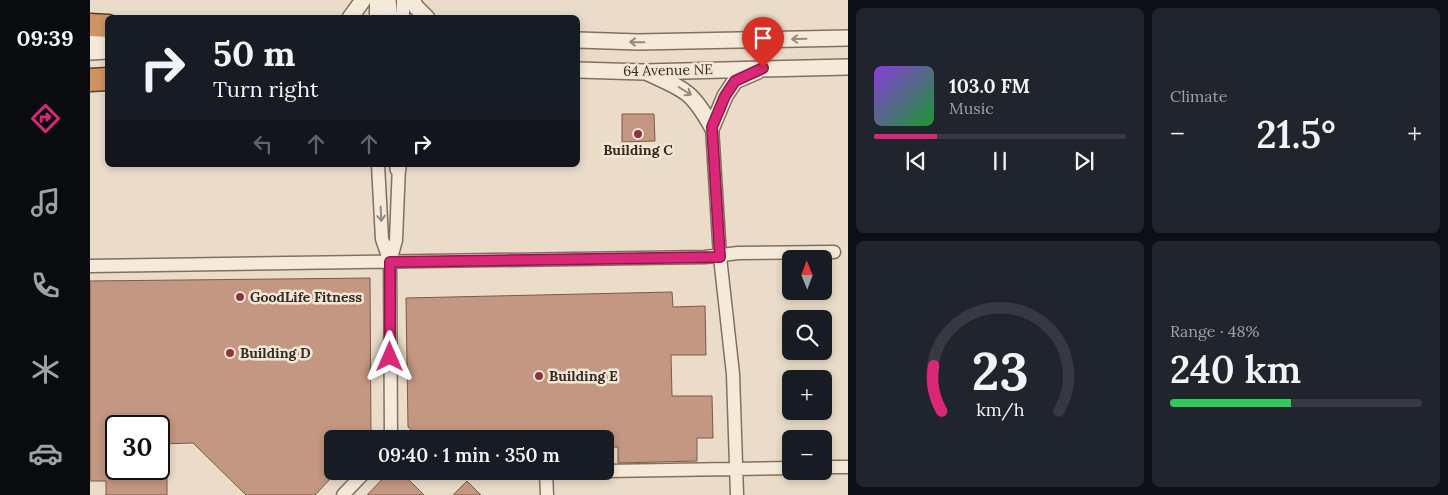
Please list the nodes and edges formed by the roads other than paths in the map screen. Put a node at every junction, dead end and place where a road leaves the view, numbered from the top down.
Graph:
1 (364, 0) edge
2 (376, 0) edge
3 (388, 0) edge
4 (403, 0) edge
5 (412, 0) edge
6 (352, 15) edge
7 (376, 15) edge
8 (390, 15) edge
9 (403, 15) edge
10 (425, 15) edge
11 (90, 26) edge
12 (105, 26) edge
13 (105, 36) edge
14 (580, 36) edge
15 (90, 37) edge
16 (848, 38) edge
17 (580, 40) edge
18 (593, 40) junction
19 (90, 52) edge
20 (105, 52) edge
21 (90, 62) edge
22 (105, 62) edge
23 (848, 67) edge
24 (763, 68) junction
25 (580, 70) edge
26 (644, 72) junction
27 (105, 79) edge
28 (90, 80) edge
29 (712, 127) junction
30 (378, 167) edge
31 (398, 167) edge
32 (834, 252) dead end
33 (720, 257) junction
34 (390, 262) junction
35 (90, 266) edge
36 (391, 430) edge
37 (848, 466) edge
38 (832, 467) edge
39 (782, 468) edge
40 (737, 469) junction
41 (614, 471) edge
42 (357, 480) edge
43 (546, 480) edge
44 (343, 495) edge
45 (546, 495) edge
46 (738, 495) edge

1 - 6 street
2 - 7 street
3 - 8 street
4 - 9 street
5 - 10 street
11 - 12 highway
13 - 15 street
14 - 18 street
16 -> 18 street, 64 Avenue NE
17 - 18 street, 64 Avenue NE
19 - 20 street
21 - 22 street
23 - 24 street, 64 Avenue NE
24 - 26 street, 64 Avenue NE
24 - 29 street
25 - 26 street, 64 Avenue NE
26 -> 29 street
27 - 28 highway
29 - 33 street
30 -> 34 street
31 - 34 street
32 - 33 street
33 - 34 street
33 - 40 street
34 - 35 street
34 - 36 street
37 - 38 street
39 - 40 street
40 - 41 street
40 - 46 street
42 - 44 street
43 - 45 street

